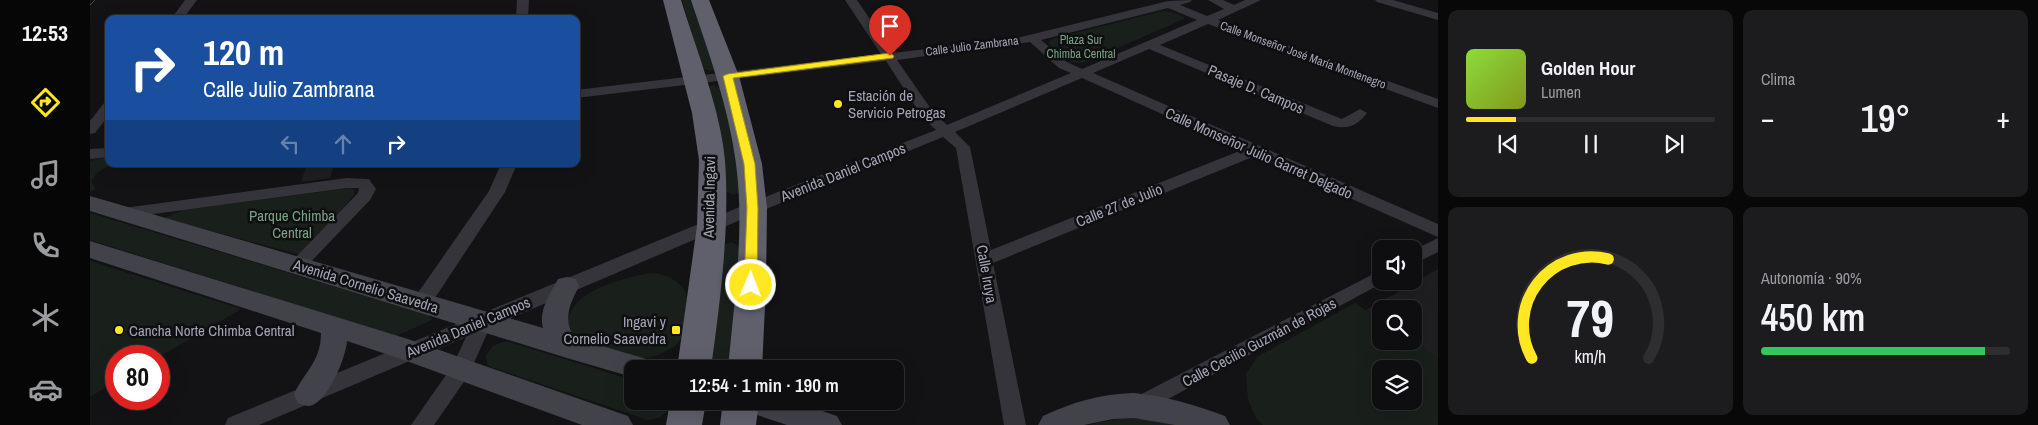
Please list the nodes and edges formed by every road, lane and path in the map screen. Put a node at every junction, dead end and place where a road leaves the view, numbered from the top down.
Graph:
1 (191, 0) edge
2 (523, 0) edge
3 (672, 0) edge
4 (700, 0) edge
5 (851, 0) edge
6 (1186, 0) edge
7 (1214, 0) edge
8 (1255, 0) edge
9 (1381, 0) edge
10 (1168, 4) junction
11 (1234, 9) junction
12 (179, 15) edge
13 (522, 15) edge
14 (1438, 17) edge
15 (1207, 20) junction
16 (1033, 38) junction
17 (1150, 44) junction
18 (890, 56) junction
19 (1081, 74) junction
20 (728, 76) junction
21 (695, 80) junction
22 (580, 94) edge
23 (1438, 104) edge
24 (105, 111) edge
25 (1360, 113) dead end
26 (90, 130) edge
27 (945, 131) junction
28 (1253, 150) junction
29 (105, 152) edge
30 (90, 154) edge
31 (508, 167) edge
32 (90, 203) edge
33 (752, 208) junction
34 (124, 213) junction
35 (710, 226) junction
36 (1438, 231) edge
37 (1438, 244) edge
38 (90, 249) edge
39 (1422, 253) edge
40 (985, 259) junction
41 (298, 265) junction
42 (1372, 281) edge
43 (567, 286) junction
44 (422, 302) junction
45 (482, 320) junction
46 (334, 326) junction
47 (567, 347) junction
48 (411, 351) junction
49 (695, 360) edge
50 (746, 360) edge
51 (624, 364) edge
52 (461, 370) junction
53 (308, 394) junction
54 (1136, 406) junction
55 (686, 410) edge
56 (740, 410) edge
57 (780, 410) edge
58 (236, 425) edge
59 (422, 425) edge
60 (618, 425) edge
61 (684, 425) edge
62 (738, 425) edge
63 (827, 425) edge
64 (1015, 425) edge
65 (1053, 425) edge
66 (1215, 425) edge

1 - 12 street
2 - 13 street
3 - 21 highway, Avenida Ingavi
4 - 20 highway
5 - 18 street, Calle Iruya
6 - 10 street, Calle Julio Zambrana
7 - 11 street
8 - 11 street, Avenida Daniel Campos
9 - 14 street
10 - 15 street, Calle Monseñor José María Montenegro
10 - 16 street, Calle Julio Zambrana
11 - 15 street, Avenida Daniel Campos
15 - 17 street, Avenida Daniel Campos
15 - 23 street, Calle Monseñor José María Montenegro
16 - 18 street, Calle Julio Zambrana
16 - 19 street, Calle Monseñor Julio Garret Delgado
17 - 19 street, Avenida Daniel Campos
17 - 25 street, Pasaje D. Campos
18 - 20 street, Calle Julio Zambrana
18 - 27 street, Calle Iruya
19 - 27 street, Avenida Daniel Campos
19 - 28 street, Calle Monseñor Julio Garret Delgado
20 - 21 street, Calle Julio Zambrana
20 - 33 highway
21 - 22 street, Calle Julio Zambrana
21 - 35 highway, Avenida Ingavi
24 - 26 street
27 - 33 street, Avenida Daniel Campos
27 - 40 street, Calle Iruya
28 - 36 street, Calle Monseñor Julio Garret Delgado
28 - 40 street, Calle 27 de Julio
29 - 30 street
31 - 44 street
32 - 34 street, Avenida Cornelio Saavedra
33 - 35 street, Avenida Daniel Campos
33 - 50 highway
34 - 41 street, Avenida Cornelio Saavedra
34 - 41 street
35 - 43 street, Avenida Daniel Campos
35 - 49 highway, Avenida Ingavi
37 - 39 street
38 - 46 street
40 - 64 street, Calle Iruya
41 - 44 street, Avenida Cornelio Saavedra
42 - 54 street, Calle Cecilio Guzmán de Rojas
43 - 45 street, Avenida Daniel Campos
43 - 47 street
44 - 45 street, Avenida Cornelio Saavedra
45 - 47 street, Avenida Cornelio Saavedra
45 - 48 street, Avenida Daniel Campos
45 - 52 street
46 - 48 street
46 - 53 street
47 - 51 street, Avenida Cornelio Saavedra
48 - 52 street
48 - 53 street, Avenida Daniel Campos
52 - 59 street
52 - 60 street
53 - 58 street, Avenida Daniel Campos
54 - 65 street
54 - 66 street
55 - 61 highway
56 - 62 highway
57 - 63 street

